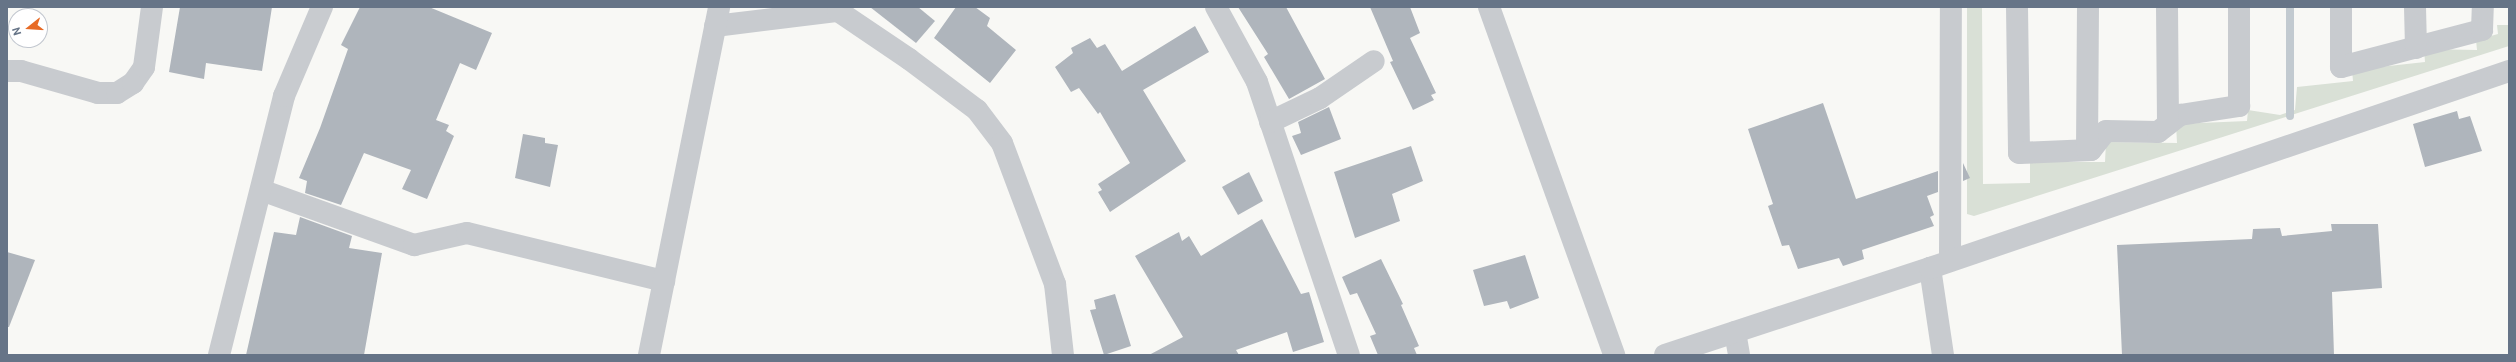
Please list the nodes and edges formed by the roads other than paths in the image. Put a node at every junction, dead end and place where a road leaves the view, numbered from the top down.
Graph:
1 (152, 7) edge
2 (322, 7) edge
3 (1216, 7) edge
4 (1489, 7) edge
5 (1951, 7) edge
6 (2017, 7) edge
7 (2088, 7) edge
8 (2167, 7) edge
9 (2238, 7) edge
10 (2341, 7) edge
11 (2416, 7) edge
12 (2483, 7) edge
13 (717, 16) edge
14 (2416, 48) junction
15 (1374, 61) dead end
16 (2509, 70) edge
17 (7, 71) edge
18 (1270, 122) junction
19 (2168, 124) junction
20 (2087, 150) junction
21 (260, 190) junction
22 (1950, 260) junction
23 (1930, 268) junction
24 (664, 281) junction
25 (1735, 332) junction
26 (219, 355) edge
27 (649, 355) edge
28 (1064, 355) edge
29 (1349, 355) edge
30 (1614, 355) edge
31 (1665, 355) edge
32 (1739, 355) edge
33 (1943, 355) edge

1 - 17 street
2 - 21 street
3 - 18 street
4 - 30 street
5 - 22 street
6 - 20 street
7 - 20 street
8 - 19 street
9 - 19 street
10 - 14 street
11 - 14 street
12 - 14 street
13 - 24 street
13 - 28 street
15 - 18 street
16 - 22 street
18 - 29 street
19 - 20 street
21 - 24 street
21 - 26 street
22 - 23 street
23 - 25 street
23 - 33 street
24 - 27 street
25 - 31 street
25 - 32 street

